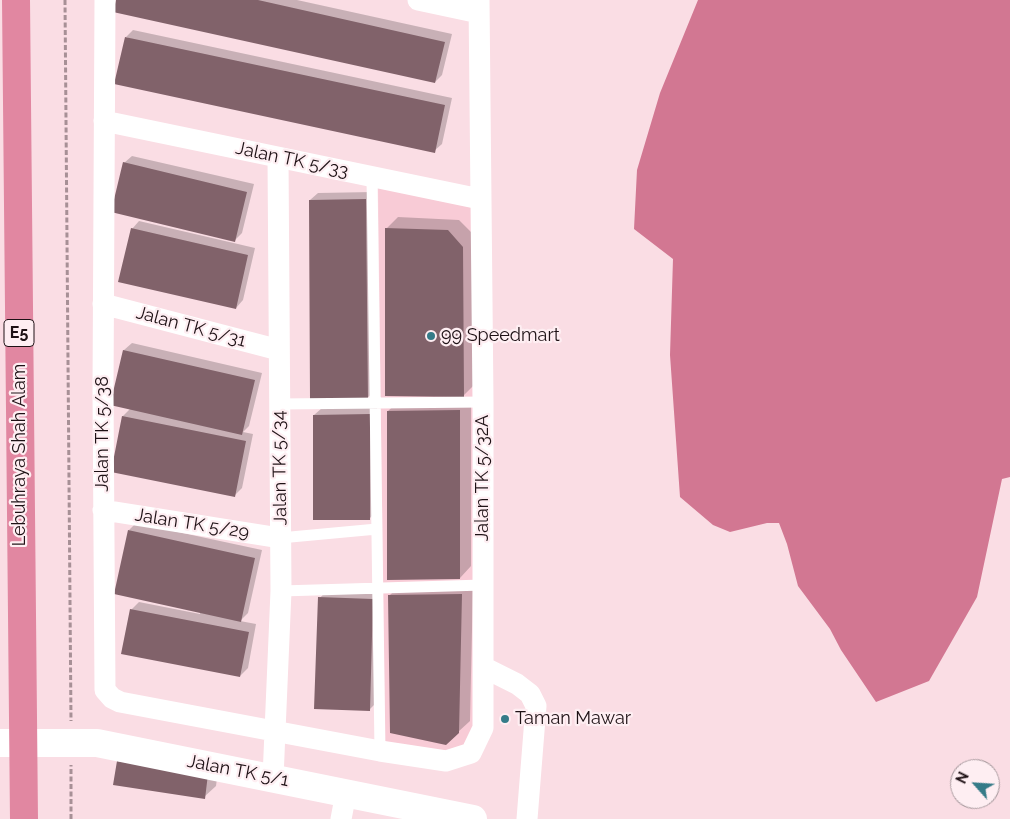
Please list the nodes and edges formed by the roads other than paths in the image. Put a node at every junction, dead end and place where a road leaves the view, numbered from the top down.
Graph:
1 (16, 0) edge
2 (105, 0) edge
3 (418, 0) edge
4 (479, 7) edge
5 (104, 121) junction
6 (278, 157) junction
7 (372, 177) junction
8 (480, 199) junction
9 (103, 304) junction
10 (279, 350) junction
11 (483, 402) junction
12 (375, 403) junction
13 (279, 404) junction
14 (103, 510) junction
15 (377, 529) junction
16 (280, 538) junction
17 (483, 585) junction
18 (378, 588) junction
19 (281, 591) junction
20 (483, 667) junction
21 (275, 731) junction
22 (0, 743) edge
23 (380, 751) junction
24 (273, 778) junction
25 (346, 793) junction
26 (24, 819) edge
27 (341, 819) edge
28 (473, 819) edge
29 (527, 819) edge

1 - 26 highway, Lebuhraya Shah Alam / E5
2 - 5 street, Jalan TK 5/38
3 - 4 street
4 - 8 street, Jalan TK 5/32A
5 - 6 street, Jalan TK 5/33
5 - 9 street, Jalan TK 5/38
6 - 7 street, Jalan TK 5/33
6 - 10 street, Jalan TK 5/34
7 - 8 street, Jalan TK 5/33
7 - 12 lane
8 - 11 street, Jalan TK 5/32A
9 - 10 street, Jalan TK 5/31
9 - 14 street, Jalan TK 5/38
10 - 13 street, Jalan TK 5/34
11 - 12 lane
11 - 17 street, Jalan TK 5/32A
12 - 13 lane
12 - 15 lane
13 - 16 street, Jalan TK 5/34
14 - 16 street, Jalan TK 5/29
14 - 21 street, Jalan TK 5/38
15 - 16 lane
15 - 18 lane
16 - 19 street, Jalan TK 5/34
17 - 18 lane
17 - 20 street, Jalan TK 5/32A
18 - 19 lane
18 - 23 lane
19 - 21 street, Jalan TK 5/34
20 - 23 street, Jalan TK 5/32A
20 - 29 street
21 - 23 street, Jalan TK 5/32A
21 - 24 street, Jalan TK 5/34
22 - 24 street, Jalan TK 5/1
24 - 25 street, Jalan TK 5/1
25 - 27 street
25 - 28 street, Jalan TK 5/1

